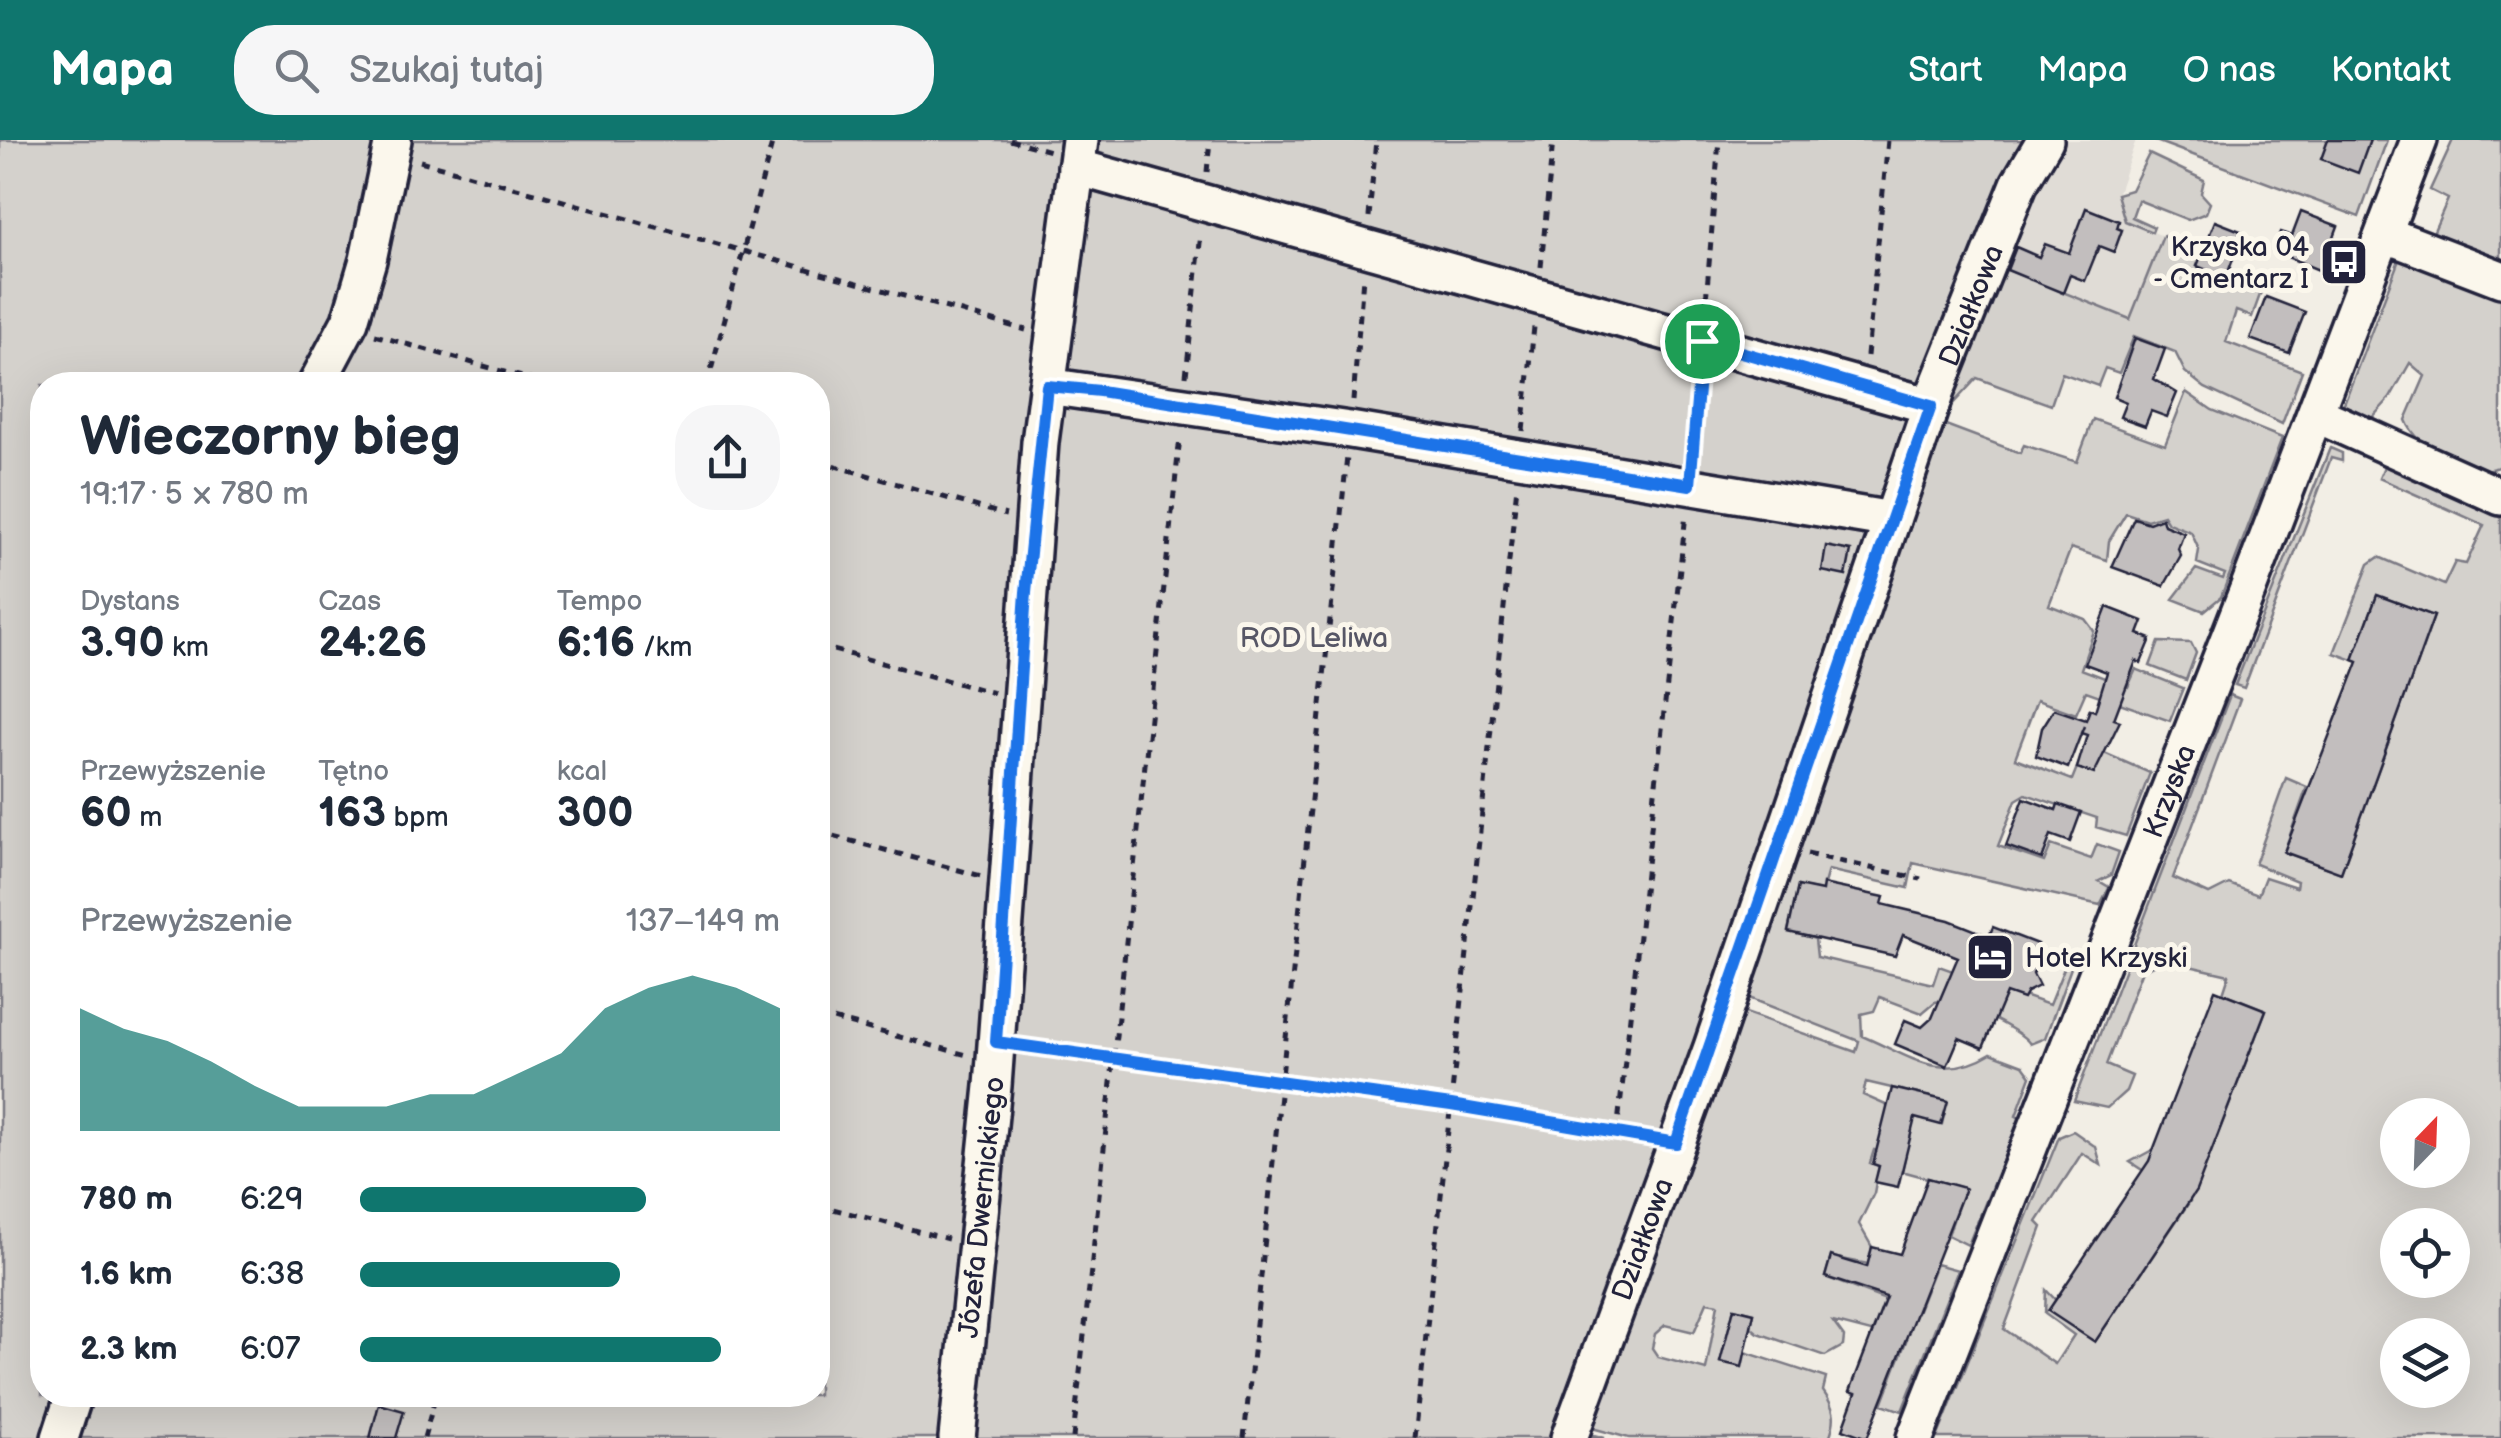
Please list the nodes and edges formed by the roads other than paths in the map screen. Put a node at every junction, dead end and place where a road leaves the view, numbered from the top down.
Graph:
1 (2045, 140) edge
2 (2418, 140) edge
3 (392, 146) edge
4 (1078, 154) edge
5 (2384, 234) junction
6 (2501, 279) edge
7 (323, 372) edge
8 (1047, 386) junction
9 (1931, 406) junction
10 (2316, 414) junction
11 (2501, 497) edge
12 (1892, 520) junction
13 (70, 1407) edge
14 (60, 1438) edge
15 (957, 1438) edge
16 (1569, 1438) edge
17 (1915, 1438) edge

1 - 9 street, Działkowa
2 - 5 street, Krzyska
3 - 7 street
4 - 8 street, Józefa Dwernickiego
4 - 9 street
5 - 6 street
5 - 10 street, Krzyska
8 - 12 street
8 - 15 street, Józefa Dwernickiego
9 - 12 street, Działkowa
10 - 11 street
10 - 17 street, Krzyska
12 - 16 street, Działkowa
13 - 14 street

